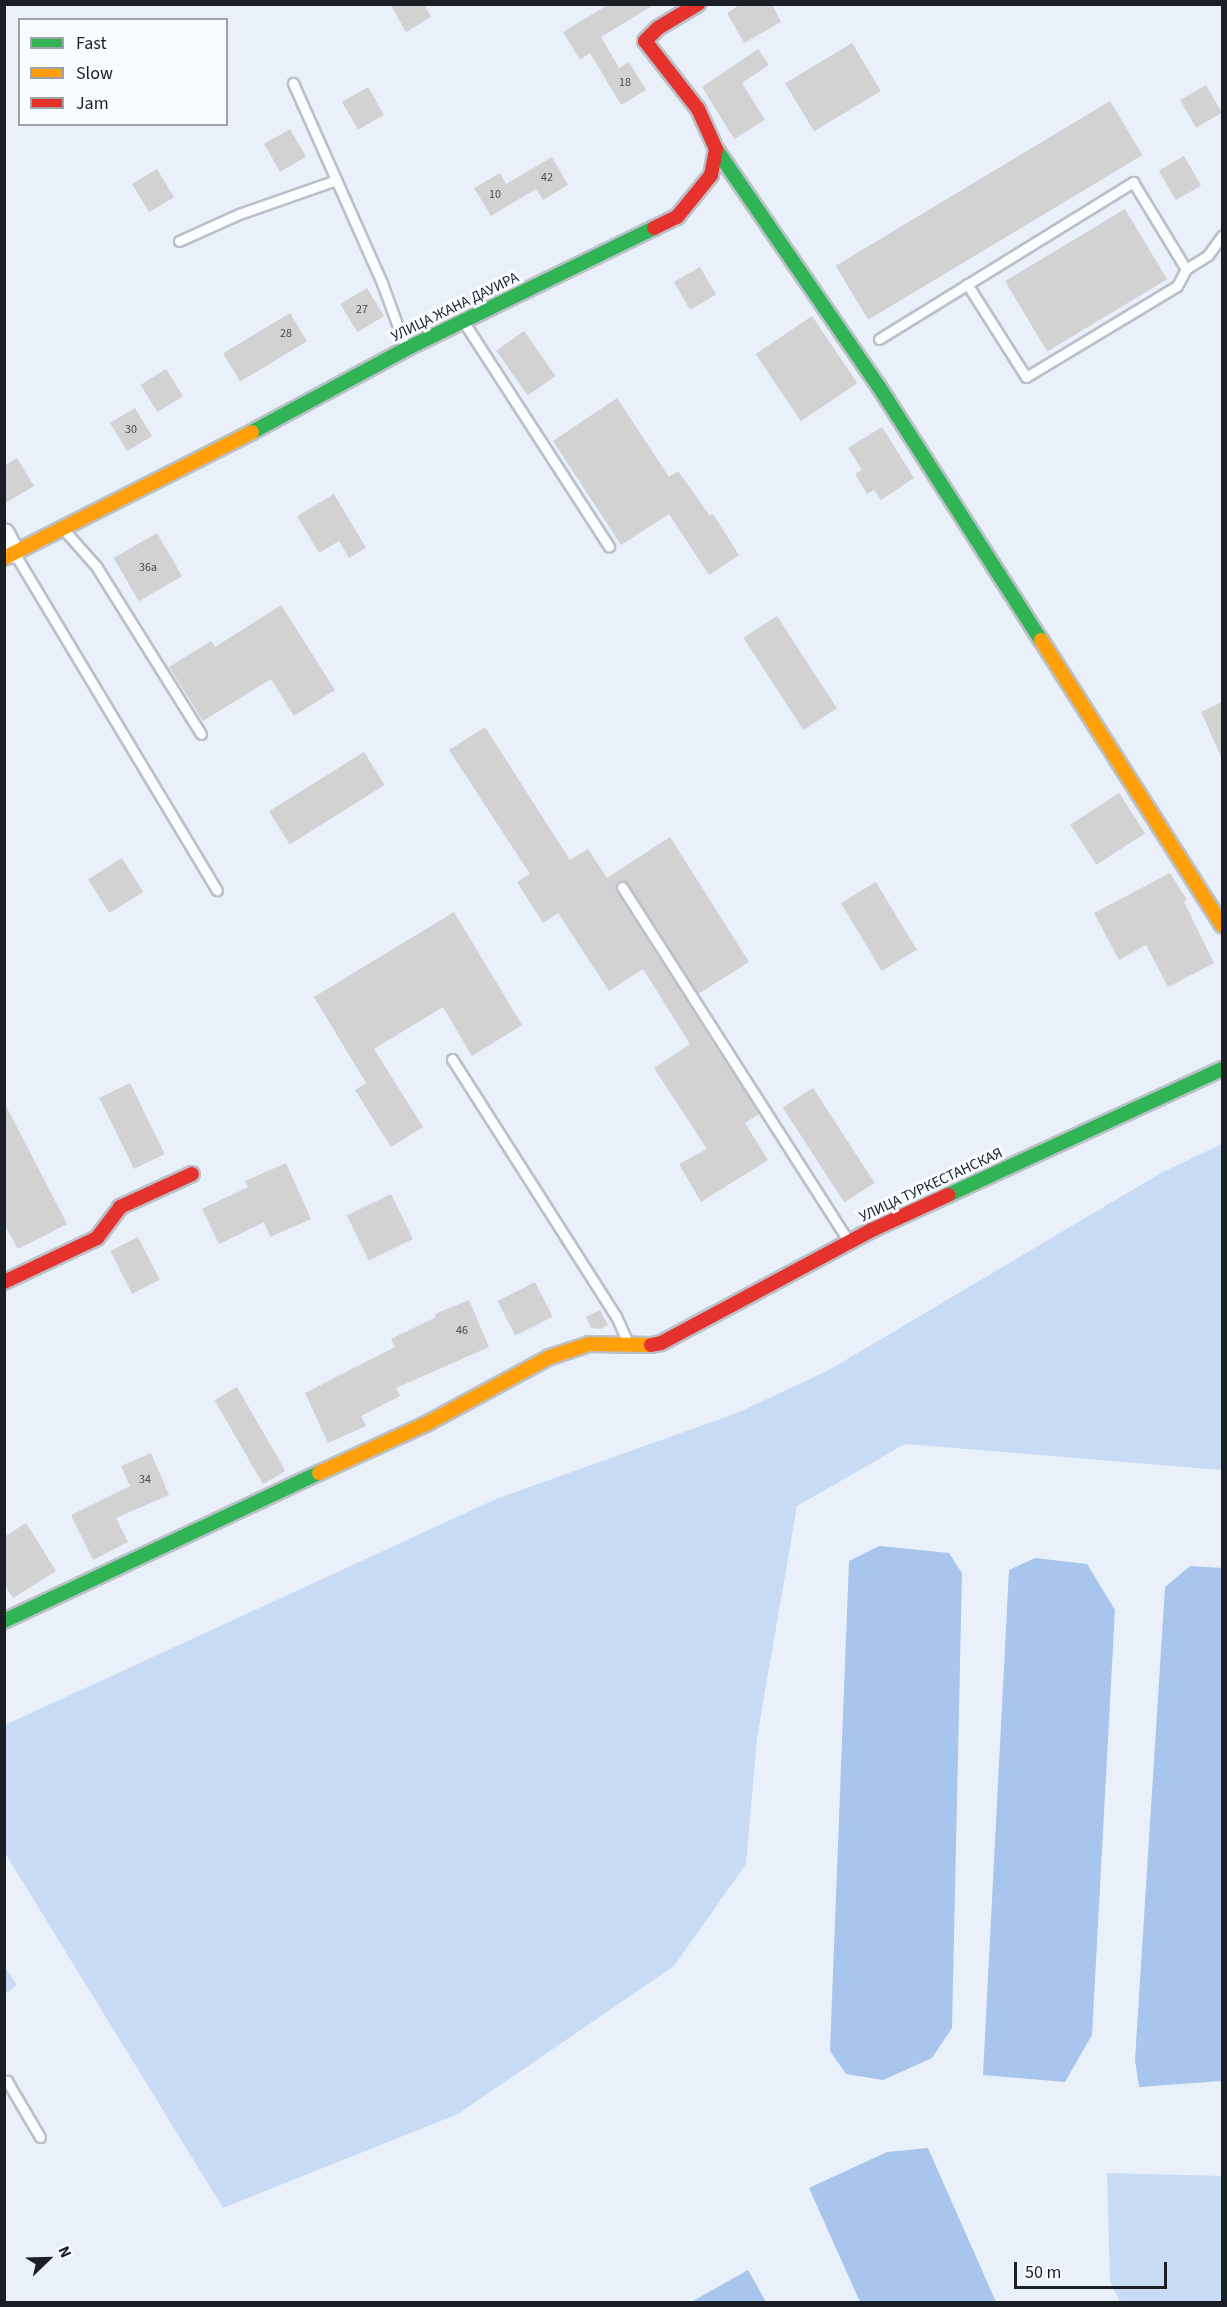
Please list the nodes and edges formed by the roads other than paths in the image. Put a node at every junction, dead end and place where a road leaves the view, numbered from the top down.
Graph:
1 (698, 4) edge
2 (293, 83) dead end
3 (716, 149) junction
4 (336, 180) junction
5 (1222, 236) edge
6 (179, 241) dead end
7 (1186, 269) junction
8 (967, 284) junction
9 (463, 322) junction
10 (879, 339) dead end
11 (406, 349) junction
12 (63, 529) junction
13 (4, 534) edge
14 (609, 547) dead end
15 (9, 556) edge
16 (201, 734) dead end
17 (622, 887) dead end
18 (217, 890) dead end
19 (1222, 926) edge
20 (452, 1059) dead end
21 (1222, 1069) edge
22 (192, 1174) dead end
23 (849, 1243) junction
24 (4, 1282) edge
25 (629, 1346) junction
26 (4, 1621) edge
27 (4, 2083) edge
28 (40, 2137) dead end

1 - 3 street
2 - 4 lane
3 - 9 street, УЛИЦА ЖАНА ДАУИРА
3 - 19 street
4 - 6 lane
4 - 11 lane
5 - 7 lane
7 - 8 lane
7 - 8 lane
8 - 10 lane
9 - 11 street, УЛИЦА ЖАНА ДАУИРА
9 - 14 lane
11 - 12 street, УЛИЦА ЖАНА ДАУИРА
12 - 15 street, УЛИЦА ЖАНА ДАУИРА
12 - 16 lane
13 - 15 street
15 - 18 lane
17 - 23 lane
20 - 25 lane
21 - 23 street, УЛИЦА ТУРКЕСТАНСКАЯ
22 - 24 street
23 - 25 street, УЛИЦА ТУРКЕСТАНСКАЯ
25 - 26 street
27 - 28 lane

